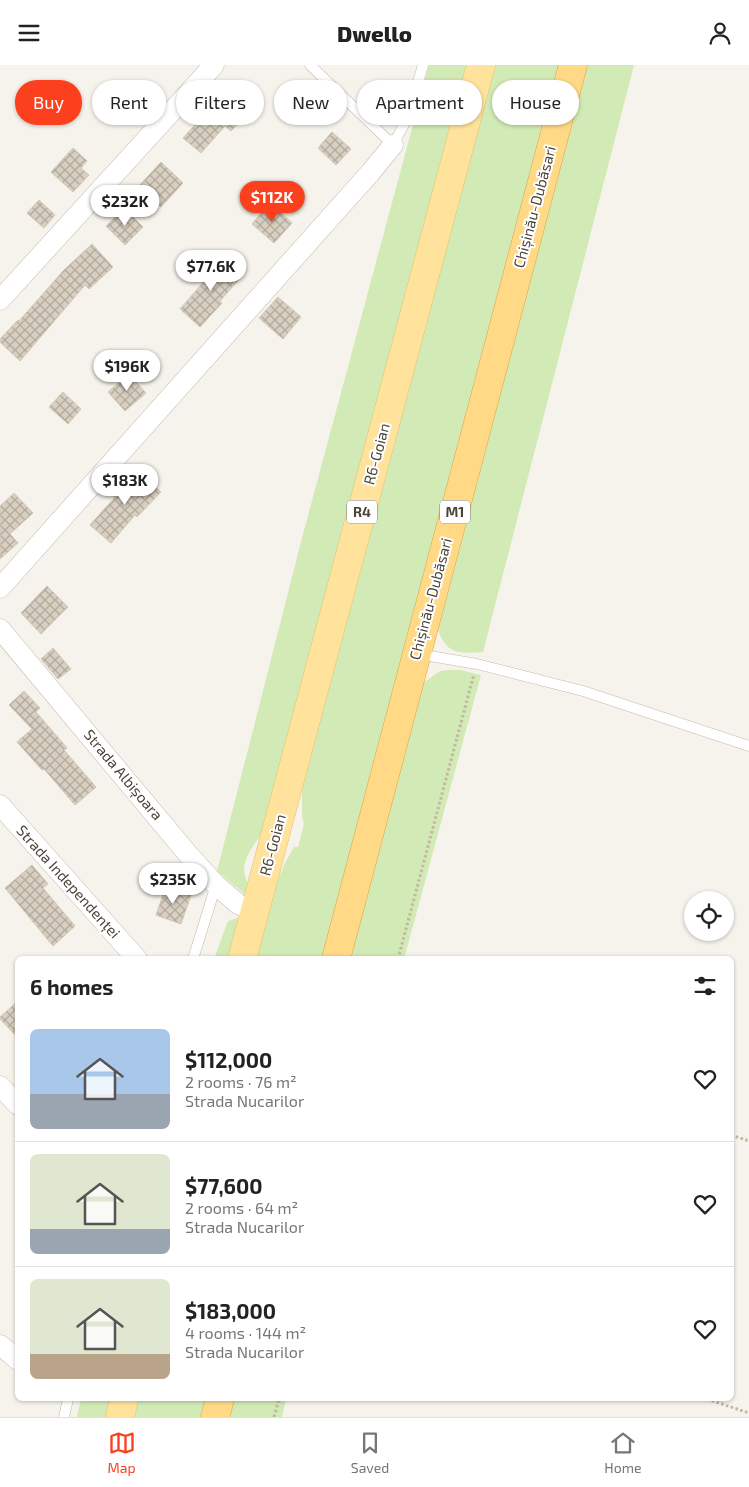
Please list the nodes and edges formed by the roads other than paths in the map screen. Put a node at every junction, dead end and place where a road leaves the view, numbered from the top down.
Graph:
1 (214, 65) edge
2 (310, 65) edge
3 (423, 65) edge
4 (481, 65) edge
5 (573, 65) edge
6 (393, 145) junction
7 (0, 300) edge
8 (0, 588) edge
9 (0, 629) edge
10 (417, 654) junction
11 (749, 746) edge
12 (0, 805) edge
13 (216, 885) junction
14 (255, 912) junction
15 (134, 956) edge
16 (194, 956) edge
17 (243, 956) edge
18 (337, 956) edge
19 (0, 1086) edge
20 (15, 1102) edge
21 (0, 1345) edge
22 (15, 1358) edge
23 (68, 1401) edge
24 (124, 1401) edge
25 (219, 1401) edge
26 (64, 1417) edge
27 (120, 1417) edge
28 (215, 1417) edge

1 - 7 street
2 - 6 lane
3 - 6 lane
4 - 14 main road, R6-Goian / R4
5 - 10 highway, Chișinău-Dubăsari / M1
6 - 8 street
9 - 13 street, Strada Albișoara
10 - 11 lane
10 - 18 highway, Chișinău-Dubăsari / M1
12 - 15 street, Strada Independenței
13 - 14 street, Strada Albișoara
13 - 16 lane
14 - 17 main road, R6-Goian / R4
19 - 20 street
21 - 22 street
23 - 26 lane
24 - 27 main road
25 - 28 highway

